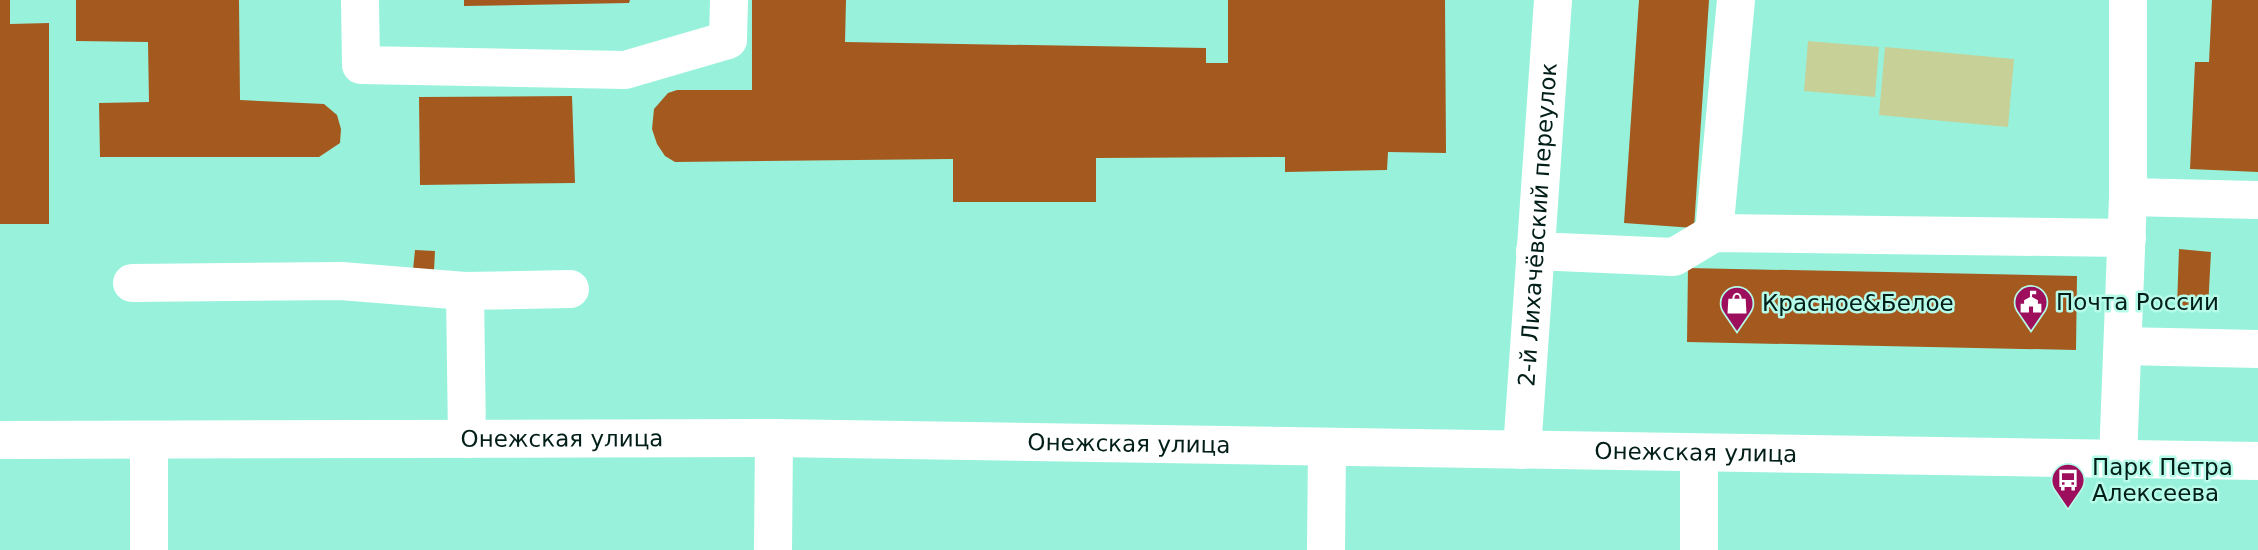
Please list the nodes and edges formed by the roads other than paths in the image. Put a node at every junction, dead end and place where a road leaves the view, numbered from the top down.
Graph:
1 (360, 0) edge
2 (729, 0) edge
3 (1553, 0) edge
4 (1736, 0) edge
5 (2128, 0) edge
6 (2128, 197) junction
7 (2258, 200) edge
8 (1714, 233) junction
9 (2127, 238) junction
10 (1535, 251) junction
11 (132, 283) dead end
12 (570, 289) dead end
13 (465, 291) junction
14 (2123, 346) junction
15 (2258, 349) edge
16 (774, 438) junction
17 (467, 439) junction
18 (0, 440) edge
19 (149, 440) junction
20 (1327, 447) junction
21 (1522, 450) junction
22 (1699, 453) junction
23 (2118, 459) junction
24 (2258, 461) edge
25 (149, 550) edge
26 (773, 550) edge
27 (1326, 550) edge
28 (1699, 550) edge

1 - 2 main road
3 - 10 main road, 2-й Лихачёвский переулок
4 - 8 main road
5 - 6 main road
6 - 7 main road
6 - 9 main road
8 - 9 main road
8 - 10 main road
9 - 14 main road
10 - 21 main road, 2-й Лихачёвский переулок
11 - 13 main road
12 - 13 main road
13 - 17 main road
14 - 15 main road
14 - 23 main road
16 - 17 main road, Онежская улица
16 - 20 main road, Онежская улица
16 - 26 main road
17 - 19 main road, Онежская улица
18 - 19 main road, Онежская улица
19 - 25 main road
20 - 21 main road, Онежская улица
20 - 27 main road
21 - 22 main road, Онежская улица
22 - 23 main road, Онежская улица
22 - 28 main road
23 - 24 main road, Онежская улица

